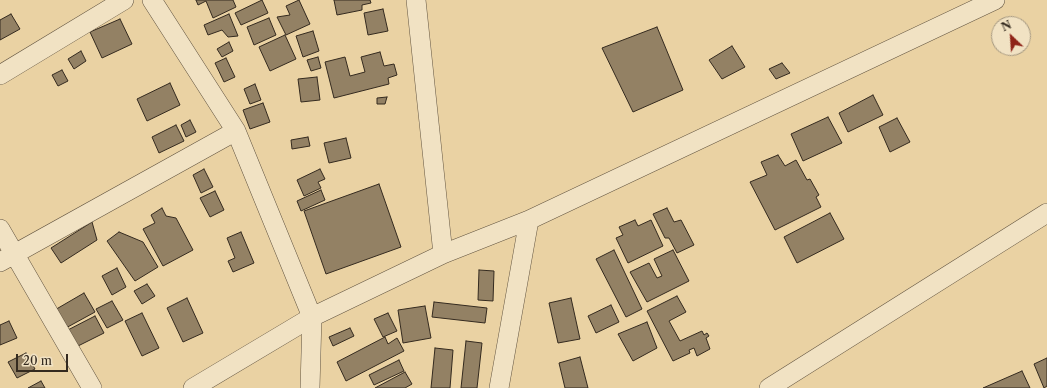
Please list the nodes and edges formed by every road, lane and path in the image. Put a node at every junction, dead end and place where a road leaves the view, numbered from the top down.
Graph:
1 (124, 0) edge
2 (152, 0) edge
3 (416, 0) edge
4 (995, 0) edge
5 (0, 74) edge
6 (236, 131) junction
7 (1047, 213) edge
8 (529, 220) junction
9 (0, 229) edge
10 (443, 254) junction
11 (8, 258) edge
12 (312, 317) junction
13 (92, 388) edge
14 (193, 388) edge
15 (310, 388) edge
16 (499, 388) edge
17 (769, 388) edge

1 - 5 street
2 - 6 street
3 - 10 street
4 - 8 street
6 - 11 street
6 - 12 street
7 - 17 street
8 - 10 street
8 - 16 street
9 - 11 street
10 - 12 street
11 - 13 street
12 - 14 street
12 - 15 street

